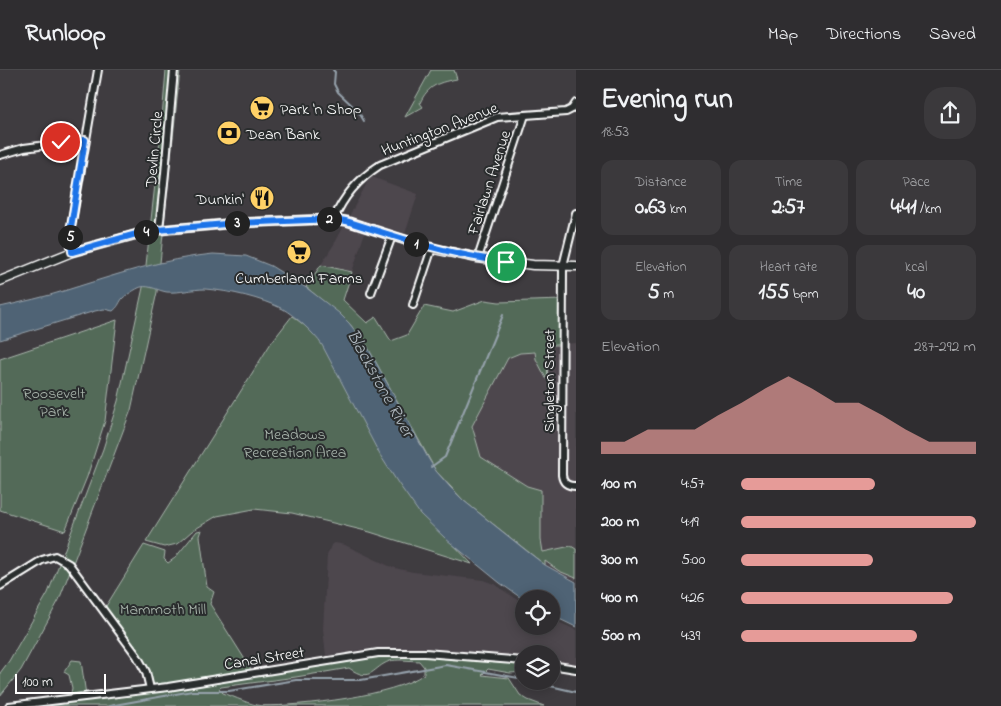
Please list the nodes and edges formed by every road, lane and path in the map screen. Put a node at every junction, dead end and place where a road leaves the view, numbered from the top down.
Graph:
1 (98, 70) edge
2 (174, 70) edge
3 (576, 103) edge
4 (525, 115) junction
5 (85, 140) junction
6 (0, 155) edge
7 (576, 213) edge
8 (337, 220) junction
9 (158, 230) junction
10 (392, 236) junction
11 (432, 248) junction
12 (72, 252) junction
13 (478, 258) junction
14 (563, 266) junction
15 (576, 266) edge
16 (0, 281) edge
17 (372, 293) dead end
18 (413, 305) dead end
19 (576, 486) edge
20 (0, 586) edge
21 (515, 660) edge
22 (560, 666) edge
23 (576, 669) edge
24 (150, 689) junction
25 (9, 706) edge

1 - 5 street
2 - 9 street, Devlin Circle
3 - 4 street, Huntington Avenue
4 - 8 street, Huntington Avenue
4 - 13 street, Fairlawn Avenue
5 - 6 street
5 - 12 street
7 - 14 street
8 - 9 main road
8 - 10 main road
9 - 12 main road
10 - 11 main road
10 - 17 street
11 - 13 main road
11 - 18 street
12 - 16 main road
13 - 14 main road
14 - 15 main road
14 - 19 street, Singleton Street
20 - 24 street
21 - 24 street, Canal Street
22 - 23 street
24 - 25 street, Canal Street

